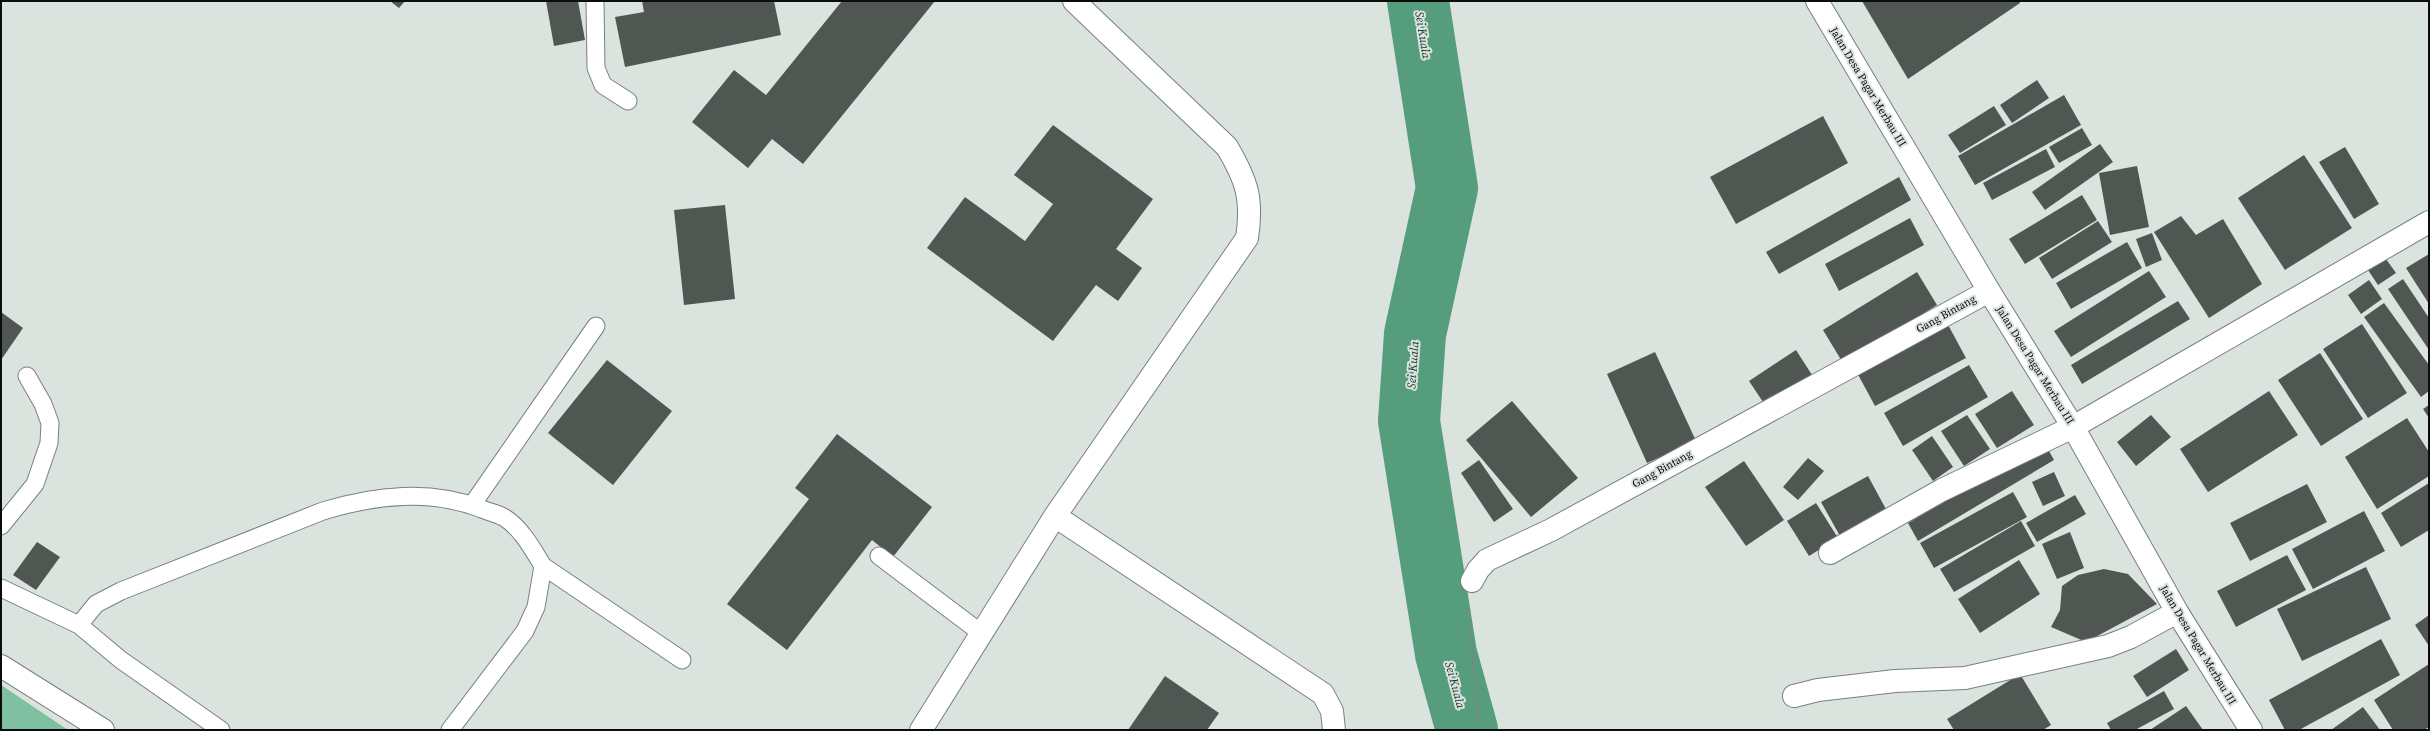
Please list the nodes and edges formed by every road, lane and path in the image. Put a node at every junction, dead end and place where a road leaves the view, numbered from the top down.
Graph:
1 (595, 1) edge
2 (1074, 1) edge
3 (1817, 1) edge
4 (628, 101) dead end
5 (2429, 222) edge
6 (1989, 291) junction
7 (596, 326) dead end
8 (27, 376) dead end
9 (2074, 427) junction
10 (472, 506) junction
11 (1054, 516) junction
12 (1, 526) edge
13 (1830, 553) dead end
14 (879, 556) dead end
15 (543, 566) junction
16 (1472, 582) joint
17 (1, 588) edge
18 (2177, 612) junction
19 (79, 625) junction
20 (981, 633) junction
21 (682, 660) dead end
22 (1, 666) edge
23 (1794, 696) dead end
24 (103, 730) edge
25 (221, 730) edge
26 (450, 730) edge
27 (921, 730) edge
28 (1334, 730) edge
29 (1479, 730) edge
30 (2251, 730) edge

1 - 4 lane
2 - 11 street
3 - 6 street, Jalan Desa Pagar Merbau III
5 - 9 street
6 - 9 street, Jalan Desa Pagar Merbau III
6 - 16 street, Gang Bintang
7 - 10 lane
8 - 12 lane
9 - 13 street
9 - 18 street, Jalan Desa Pagar Merbau III
10 - 15 lane
10 - 19 lane
11 - 20 street
11 - 28 street
14 - 20 lane
15 - 21 lane
15 - 26 lane
16 - 29 path
17 - 19 lane
18 - 23 street
18 - 30 street, Jalan Desa Pagar Merbau III
19 - 25 lane
20 - 27 street
22 - 24 street

